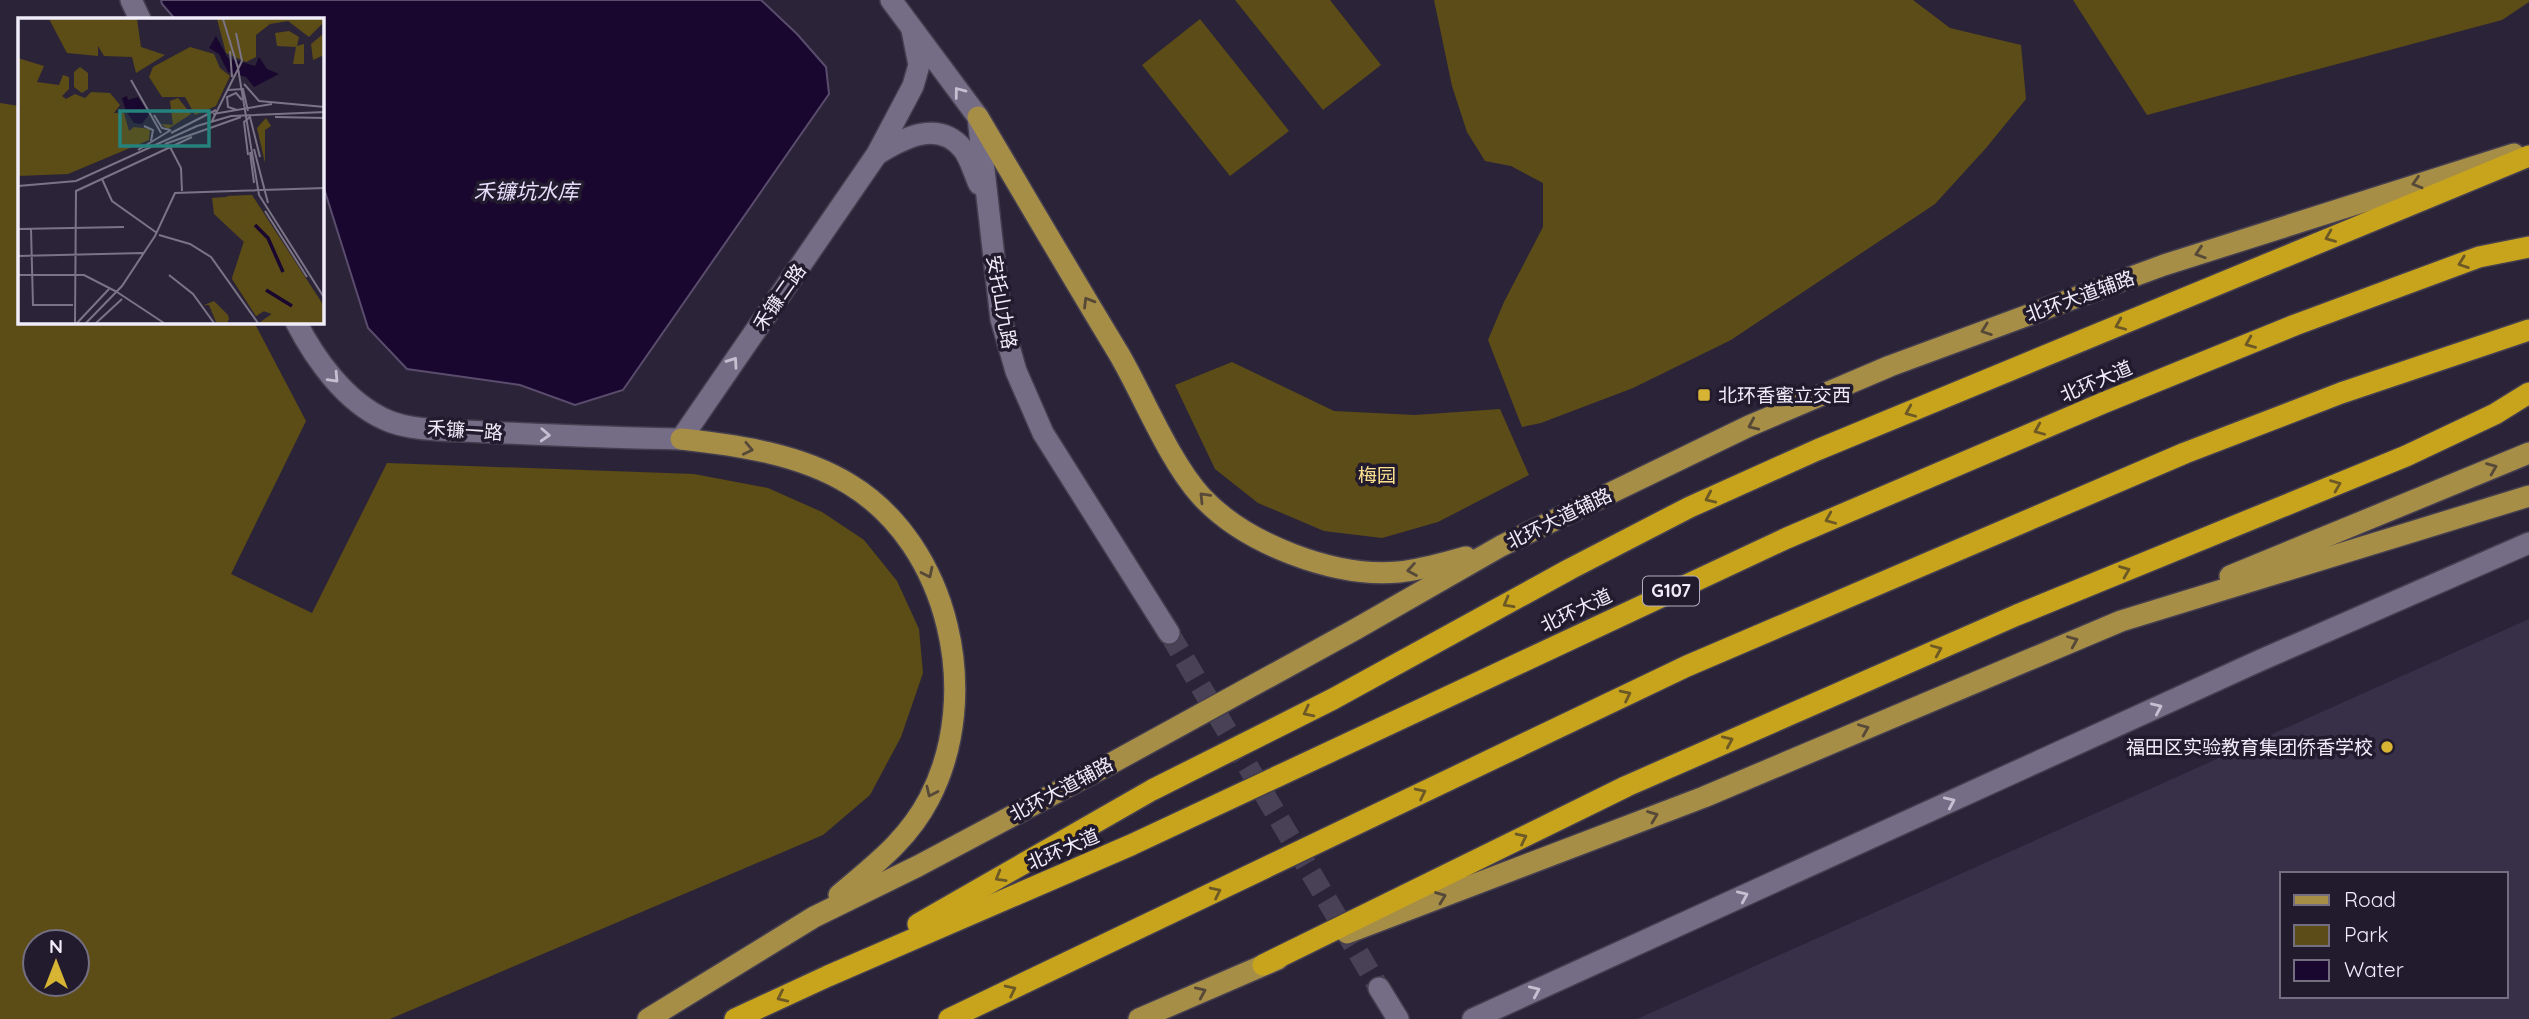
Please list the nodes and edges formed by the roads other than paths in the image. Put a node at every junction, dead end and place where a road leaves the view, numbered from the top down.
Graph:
1 (131, 0) edge
2 (891, 0) edge
3 (140, 18) edge
4 (912, 30) junction
5 (978, 117) junction
6 (2529, 149) edge
7 (877, 155) junction
8 (2529, 156) edge
9 (988, 202) junction
10 (2529, 247) edge
11 (297, 324) edge
12 (2529, 330) edge
13 (2529, 393) edge
14 (681, 439) junction
15 (2529, 453) edge
16 (2529, 496) edge
17 (2529, 543) edge
18 (1501, 546) junction
19 (2121, 621) junction
20 (1169, 633) tunnel mouth
21 (814, 917) junction
22 (1263, 965) junction
23 (828, 976) junction
24 (1380, 988) tunnel mouth
25 (648, 1019) edge
26 (735, 1019) edge
27 (949, 1019) edge
28 (1139, 1019) edge
29 (1398, 1019) edge
30 (1473, 1019) edge

1 - 3 street
2 - 4 street
5 -> 4 street
4 - 7 street, 禾镰二路
5 - 9 street, 安托山九路
18 -> 5 main road
6 -> 18 main road, 北环大道辅路
7 - 9 street, 禾镰二路
14 -> 7 street, 禾镰二路
8 -> 23 highway
9 - 20 street, 安托山九路
10 -> 23 highway, 北环大道 / G107
11 -> 14 street, 禾镰一路
27 -> 12 highway
22 -> 13 highway
14 -> 21 main road
19 -> 15 main road
16 - 19 main road
30 -> 17 street
18 - 21 main road, 北环大道辅路
22 -> 19 main road
21 - 25 main road, 北环大道辅路
28 -> 22 main road
23 -> 26 highway, 北环大道 / G107
24 - 29 street

